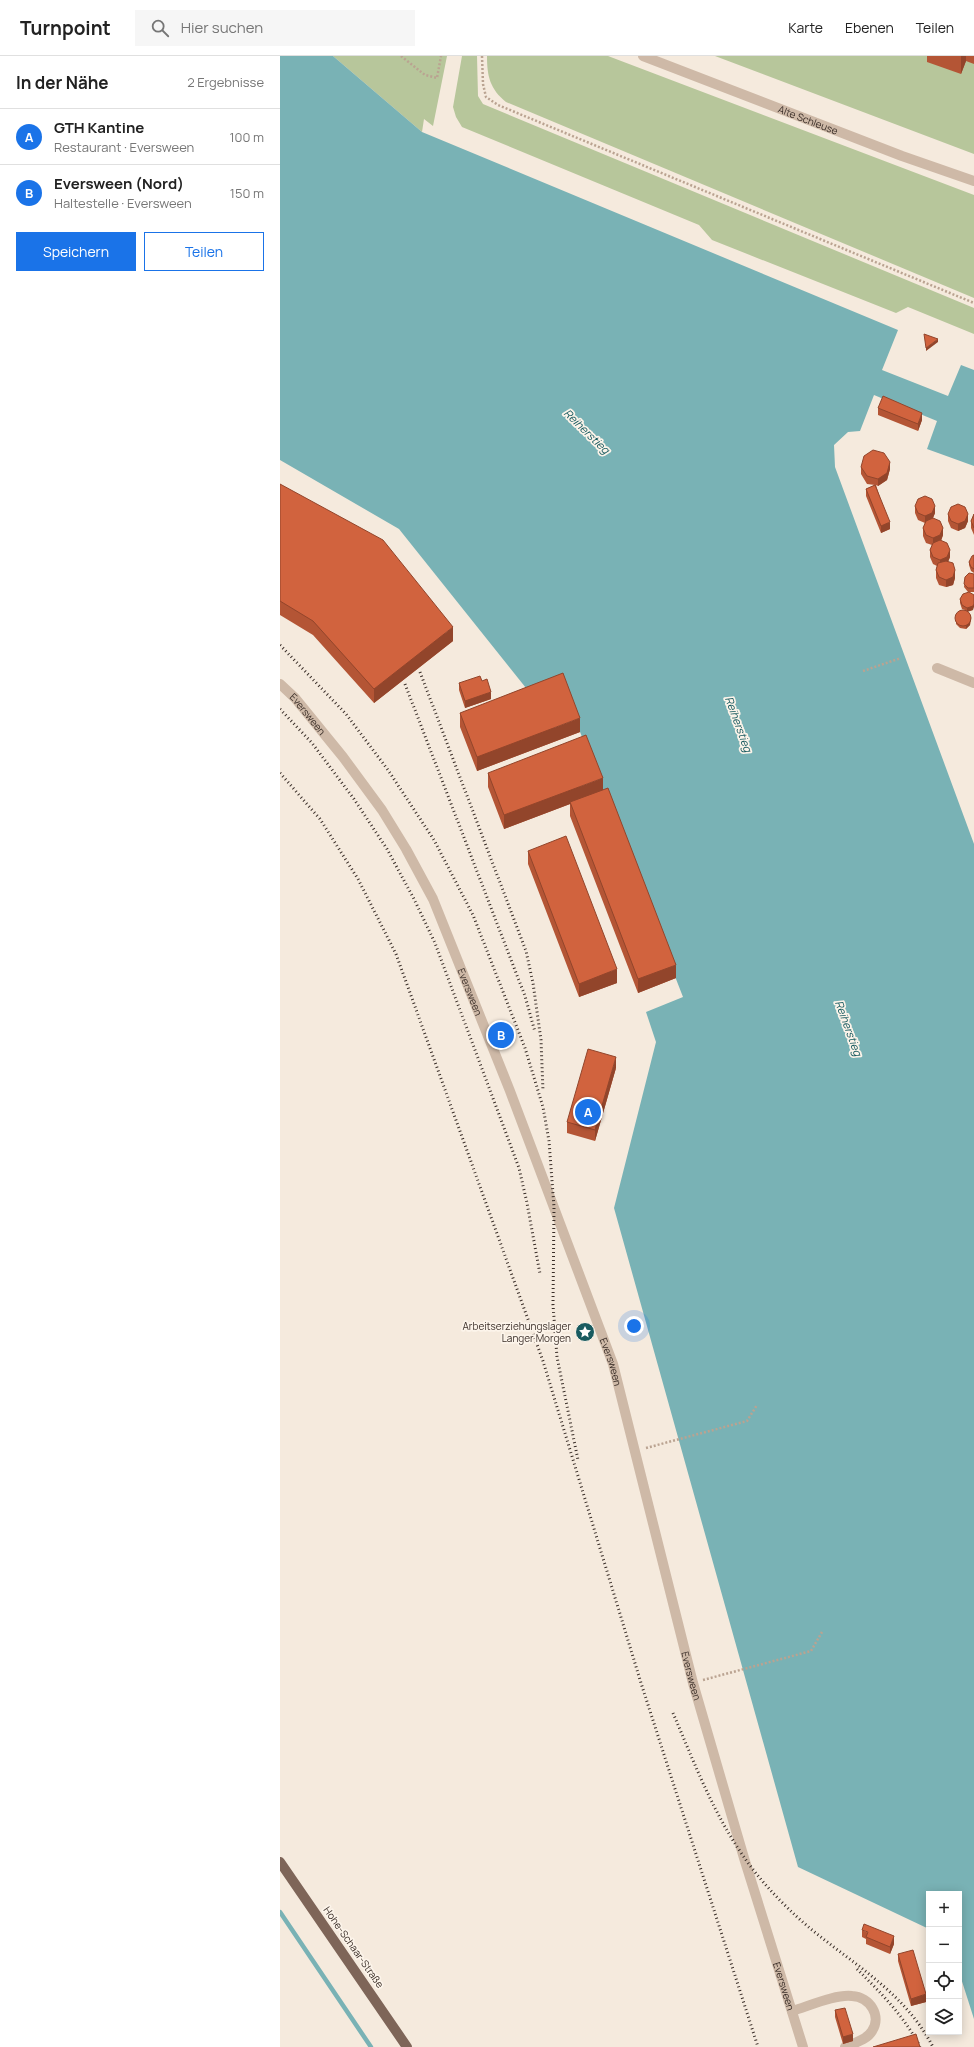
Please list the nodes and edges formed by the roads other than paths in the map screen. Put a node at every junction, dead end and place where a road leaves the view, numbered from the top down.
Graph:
1 (644, 56) edge
2 (974, 181) edge
3 (937, 668) dead end
4 (974, 683) edge
5 (280, 684) edge
6 (280, 1862) edge
7 (792, 2011) junction
8 (407, 2047) edge
9 (803, 2047) edge
10 (845, 2047) edge

1 - 2 street, Alte Schleuse
3 - 4 street
5 - 7 street, Eversween
6 - 8 main road, Hohe-Schaar-Straße
7 - 9 street, Eversween
7 - 10 street

